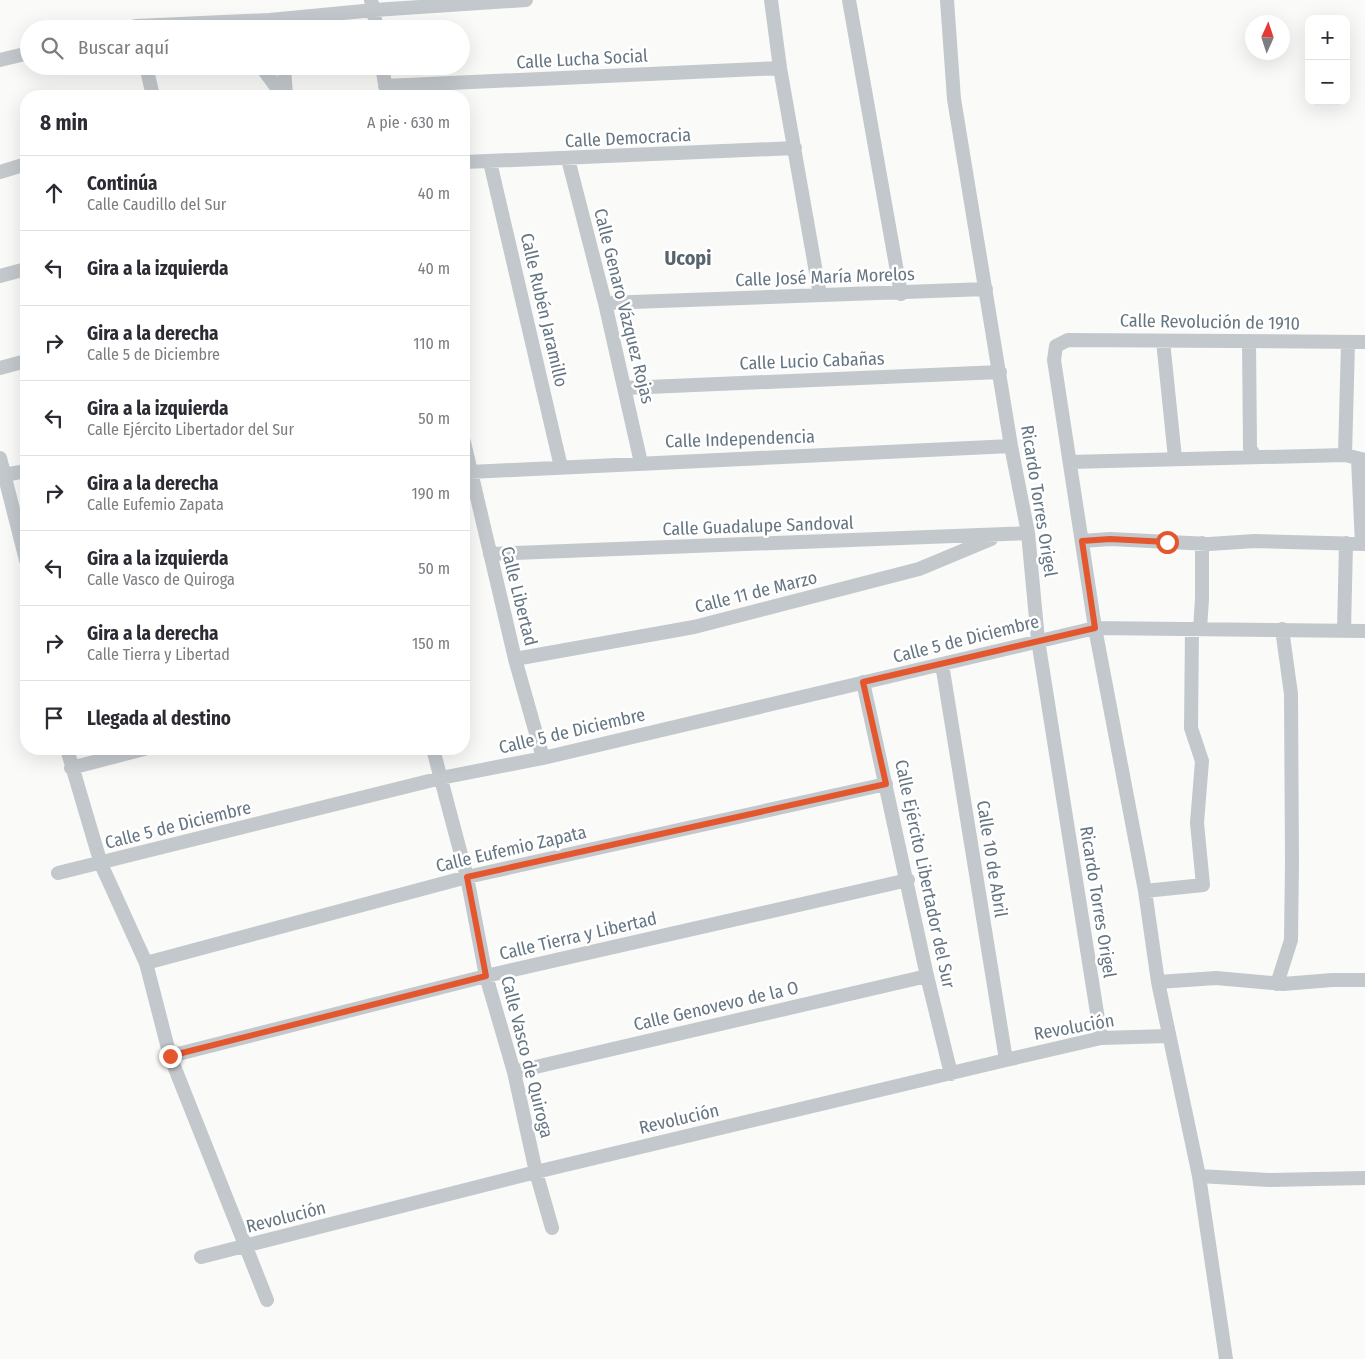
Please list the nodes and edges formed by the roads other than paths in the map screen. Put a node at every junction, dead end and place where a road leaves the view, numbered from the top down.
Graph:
1 (526, 0) edge
2 (771, 0) edge
3 (850, 0) edge
4 (948, 0) edge
5 (373, 5) edge
6 (311, 16) junction
7 (292, 20) edge
8 (309, 20) edge
9 (376, 20) edge
10 (20, 55) edge
11 (0, 60) edge
12 (780, 68) junction
13 (148, 75) edge
14 (268, 75) edge
15 (284, 75) edge
16 (383, 75) edge
17 (152, 90) edge
18 (279, 90) edge
19 (284, 90) edge
20 (386, 90) edge
21 (403, 90) edge
22 (794, 148) junction
23 (568, 159) junction
24 (470, 162) edge
25 (490, 162) junction
26 (20, 166) edge
27 (0, 172) edge
28 (20, 271) edge
29 (0, 276) edge
30 (986, 289) junction
31 (901, 294) junction
32 (820, 295) junction
33 (605, 303) junction
34 (1164, 341) junction
35 (1249, 341) junction
36 (1365, 342) edge
37 (1348, 343) junction
38 (20, 363) edge
39 (0, 368) edge
40 (1000, 372) junction
41 (625, 388) junction
42 (1011, 446) junction
43 (1254, 457) junction
44 (0, 458) edge
45 (1175, 458) junction
46 (1356, 458) edge
47 (641, 462) junction
48 (1070, 462) junction
49 (561, 467) junction
50 (20, 472) edge
51 (470, 472) joint
52 (4, 475) junction
53 (1028, 533) junction
54 (999, 536) junction
55 (20, 537) edge
56 (1082, 541) junction
57 (1202, 543) junction
58 (1346, 543) junction
59 (1364, 544) edge
60 (490, 554) junction
61 (1095, 628) junction
62 (1196, 629) junction
63 (1282, 629) junction
64 (1344, 631) junction
65 (1365, 631) edge
66 (1038, 640) junction
67 (515, 659) junction
68 (942, 664) junction
69 (863, 682) junction
70 (68, 755) edge
71 (121, 755) edge
72 (435, 755) edge
73 (543, 758) junction
74 (70, 768) junction
75 (441, 778) junction
76 (886, 784) junction
77 (101, 864) junction
78 (58, 873) dead end
79 (467, 877) junction
80 (908, 880) junction
81 (1145, 891) junction
82 (146, 963) junction
83 (486, 976) junction
84 (927, 976) junction
85 (1365, 980) edge
86 (1158, 982) junction
87 (1277, 984) junction
88 (1168, 1036) junction
89 (1101, 1038) junction
90 (170, 1056) junction
91 (1006, 1060) junction
92 (514, 1072) junction
93 (951, 1074) junction
94 (536, 1172) junction
95 (1199, 1176) junction
96 (1365, 1178) edge
97 (552, 1228) dead end
98 (247, 1247) junction
99 (201, 1257) dead end
100 (268, 1300) dead end
101 (1226, 1359) edge

1 - 5 street
2 - 12 street
3 - 31 street
4 - 30 street, Ricardo Torres Origel
5 - 6 street
5 - 9 street
6 - 7 street
6 - 8 street
10 - 11 street
12 - 21 street, Calle Lucha Social
12 - 22 street
13 - 17 street
14 - 18 street
15 - 19 street
16 - 20 street
22 - 23 street, Calle Democracia
22 - 32 street
23 - 25 street, Calle Democracia
23 - 33 street, Calle Genaro Vázquez Rojas
24 - 25 street, Calle Democracia
25 - 49 street, Calle Rubén Jaramillo
26 - 27 street
28 - 29 street
30 - 31 street, Calle José María Morelos
30 - 40 street, Ricardo Torres Origel
31 - 32 street, Calle José María Morelos
32 - 33 street, Calle José María Morelos
33 - 41 street, Calle Genaro Vázquez Rojas
34 - 35 street, Calle Revolución de 1910
34 - 45 street
34 - 48 street, Calle Revolución de 1910
35 - 37 street, Calle Revolución de 1910
35 - 43 street
36 - 37 street, Calle Revolución de 1910
37 - 46 street
38 - 39 street
40 - 41 street, Calle Lucio Cabañas
40 - 42 street, Ricardo Torres Origel
41 - 47 street, Calle Genaro Vázquez Rojas
42 - 47 street, Calle Independencia
42 - 53 street, Ricardo Torres Origel
43 - 45 street
43 - 46 street
44 - 52 street
45 - 48 street
46 - 59 street
47 - 49 street, Calle Independencia
48 - 56 street
49 - 51 street, Calle Independencia
50 - 52 street
51 - 60 street, Calle Libertad
52 - 55 street
53 - 54 street, Calle Guadalupe Sandoval
53 - 66 street, Ricardo Torres Origel
54 - 60 street, Calle Guadalupe Sandoval
54 - 67 street, Calle 11 de Marzo
56 - 57 street
56 - 61 street
57 - 58 street
57 - 62 street
58 - 59 street
58 - 64 street
60 - 67 street, Calle Libertad
61 - 62 street, Calle 5 de Diciembre
61 - 66 street, Calle 5 de Diciembre
61 - 81 street
62 - 63 street, Calle 5 de Diciembre
62 - 81 street
63 - 64 street, Calle 5 de Diciembre
63 - 87 street
64 - 65 street, Calle 5 de Diciembre
66 - 68 street, Calle 5 de Diciembre
66 - 89 street, Ricardo Torres Origel
67 - 73 street, Calle Libertad
68 - 69 street, Calle 5 de Diciembre
68 - 91 street, Calle 10 de Abril
69 - 73 street, Calle 5 de Diciembre
69 - 76 street, Calle Ejército Libertador del Sur
70 - 74 street
71 - 74 street
72 - 75 street, Calle Vasco de Quiroga
73 - 75 street, Calle 5 de Diciembre
74 - 77 street
75 - 77 street, Calle 5 de Diciembre
75 - 79 street, Calle Vasco de Quiroga
76 - 79 street, Calle Eufemio Zapata
76 - 80 street, Calle Ejército Libertador del Sur
77 - 78 street, Calle 5 de Diciembre
77 - 82 street
79 - 82 street, Calle Eufemio Zapata
79 - 83 street, Calle Vasco de Quiroga
80 - 83 street, Calle Tierra y Libertad
80 - 84 street, Calle Ejército Libertador del Sur
81 - 86 street
82 - 90 street
83 - 90 street, Calle Tierra y Libertad
83 - 92 street, Calle Vasco de Quiroga
84 - 92 street, Calle Genovevo de la O
84 - 93 street, Calle Ejército Libertador del Sur
85 - 87 street
86 - 87 street
86 - 88 street
88 - 89 street, Revolución
88 - 95 street
89 - 91 street, Revolución
90 - 98 street
91 - 93 street, Revolución
92 - 94 street, Calle Vasco de Quiroga
93 - 94 street, Revolución
94 - 97 street, Calle Vasco de Quiroga
94 - 98 street, Revolución
95 - 96 street
95 - 101 street
98 - 99 street, Revolución
98 - 100 street

